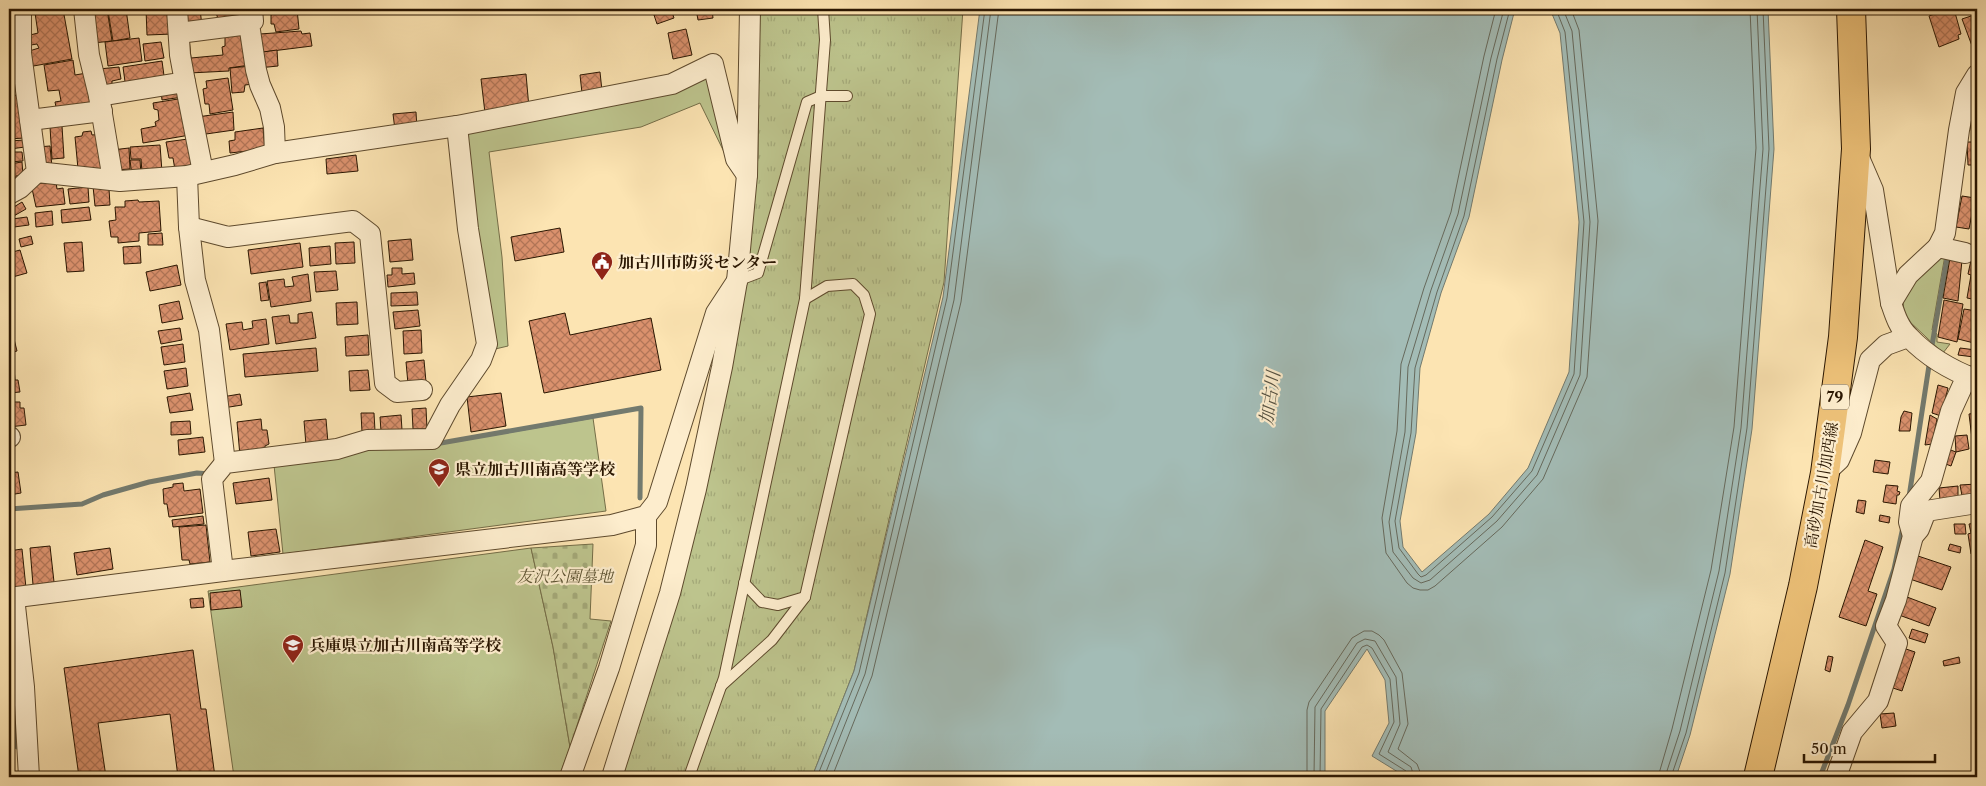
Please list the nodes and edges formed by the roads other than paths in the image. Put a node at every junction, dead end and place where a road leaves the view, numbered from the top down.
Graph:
1 (21, 9) edge
2 (84, 9) edge
3 (177, 9) edge
4 (750, 9) edge
5 (824, 9) edge
6 (1851, 9) edge
7 (251, 16) edge
8 (179, 33) junction
9 (1977, 75) edge
10 (185, 82) junction
11 (821, 96) junction
12 (847, 96) dead end
13 (101, 103) junction
14 (30, 120) junction
15 (457, 126) junction
16 (1856, 149) junction
17 (275, 153) junction
18 (38, 172) junction
19 (195, 174) junction
20 (747, 175) junction
21 (112, 180) junction
22 (9, 194) edge
23 (189, 227) junction
24 (737, 281) junction
25 (805, 299) junction
26 (1891, 303) junction
27 (1908, 337) junction
28 (1972, 378) edge
29 (422, 390) dead end
30 (225, 463) junction
31 (1825, 473) junction
32 (1931, 481) junction
33 (1977, 503) edge
34 (1926, 511) junction
35 (646, 516) junction
36 (1913, 536) junction
37 (223, 571) junction
38 (744, 583) junction
39 (804, 597) junction
40 (11, 598) edge
41 (721, 686) junction
42 (29, 777) edge
43 (570, 777) edge
44 (612, 777) edge
45 (690, 777) edge
46 (1758, 777) edge
47 (1836, 777) edge

1 - 14 street
2 - 13 street
3 - 8 street
4 - 20 street
5 - 11 lane
6 - 16 main road, 高砂加古川加西線 / 79
7 - 8 street
7 - 17 street
8 - 10 street
9 - 26 street
10 - 13 street
10 - 19 street
11 - 12 lane
11 - 24 lane
11 - 25 lane
13 - 14 street
13 - 21 street
14 - 18 street
15 - 17 street
15 - 20 street
15 - 30 street
16 - 26 street
16 - 31 main road, 高砂加古川加西線 / 79
17 - 19 street
18 - 21 street
18 - 22 street
19 - 21 street
19 - 23 street
20 - 24 street
23 - 29 street
23 - 30 street
24 - 35 street
24 - 44 street
25 - 38 lane
25 - 39 lane
26 - 27 street
27 - 28 street
27 - 31 street
28 - 32 street
30 - 37 street
31 - 46 main road, 高砂加古川加西線 / 79
32 - 34 street
32 - 36 street
33 - 34 street
34 - 36 street
35 - 37 street
35 - 43 street
36 - 47 street
37 - 40 street
38 - 39 lane
38 - 41 lane
39 - 41 lane
40 - 42 street
41 - 45 lane

